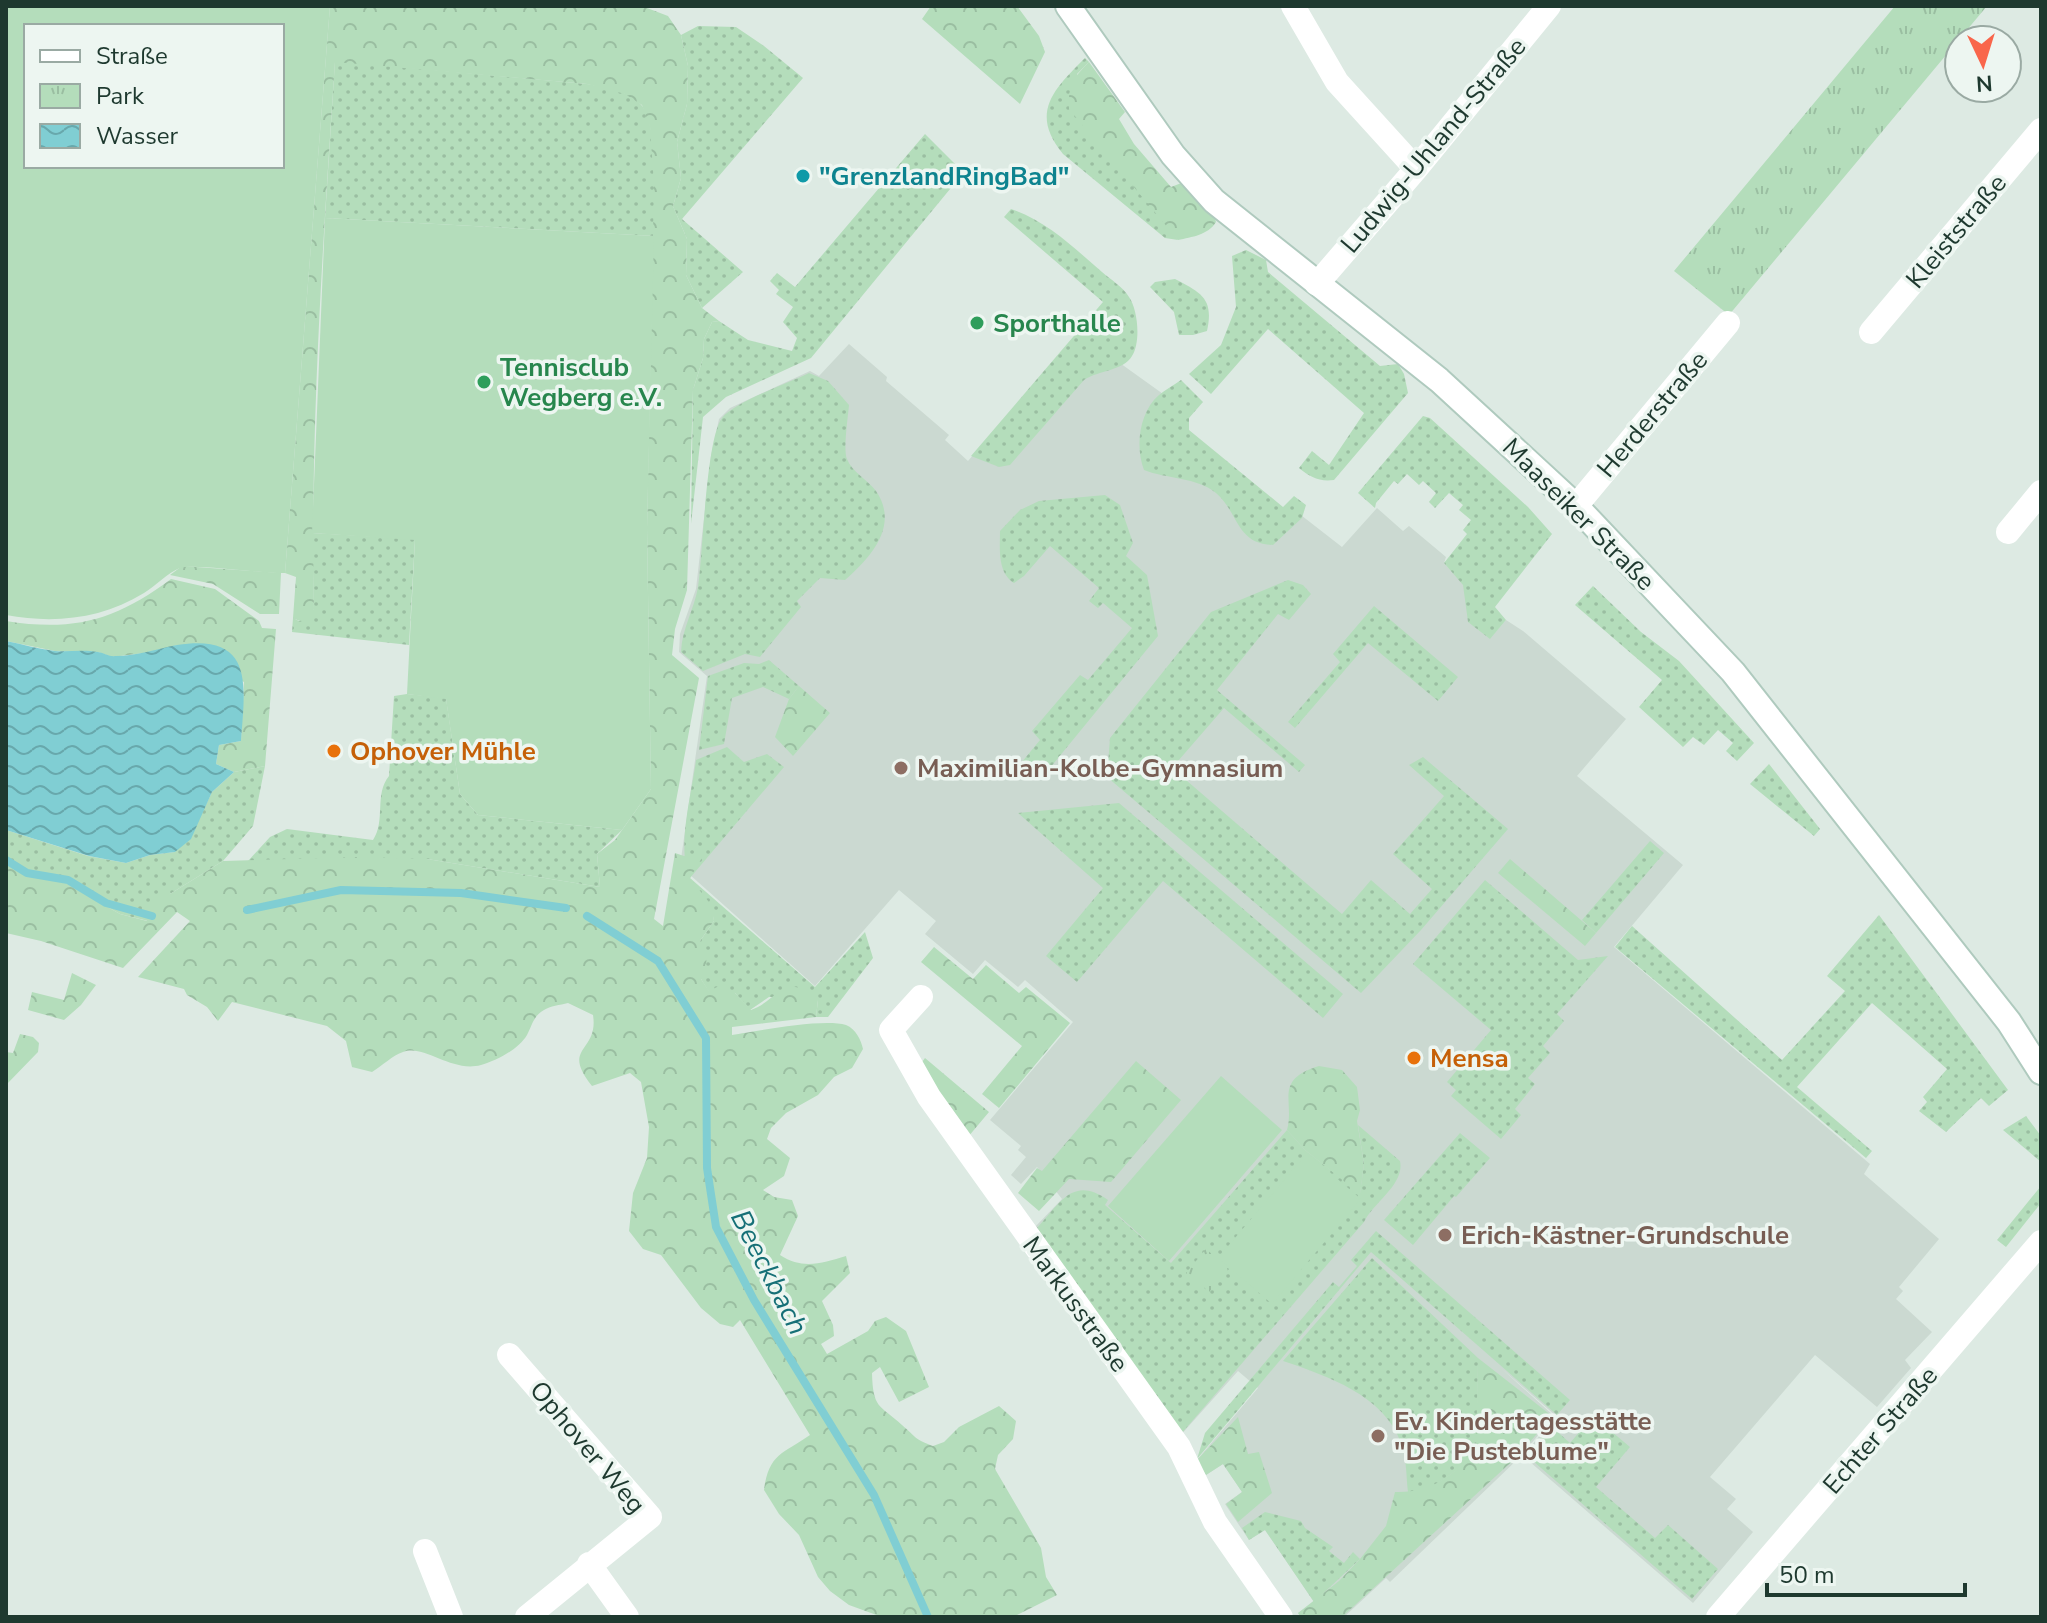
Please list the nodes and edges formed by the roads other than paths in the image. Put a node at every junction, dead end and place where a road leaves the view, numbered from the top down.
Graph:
1 (1068, 6) edge
2 (1293, 6) edge
3 (1549, 6) edge
4 (2041, 130) edge
5 (1416, 169) junction
6 (1317, 284) junction
7 (1728, 323) dead end
8 (1871, 332) dead end
9 (2041, 492) edge
10 (1576, 506) junction
11 (2008, 532) dead end
12 (921, 997) dead end
13 (2041, 1072) edge
14 (2041, 1242) edge
15 (509, 1355) dead end
16 (425, 1551) dead end
17 (589, 1564) junction
18 (451, 1617) edge
19 (527, 1617) edge
20 (627, 1617) edge
21 (1281, 1617) edge
22 (1718, 1617) edge

1 - 6 street, Maaseiker Straße
2 - 5 street
3 - 5 street, Ludwig-Uhland-Straße
4 - 8 street, Kleiststraße
5 - 6 street, Ludwig-Uhland-Straße
6 - 10 street, Maaseiker Straße
7 - 10 street, Herderstraße
9 - 11 street
10 - 13 street, Maaseiker Straße
12 - 21 street, Markusstraße
14 - 22 street, Echter Straße
15 - 17 street, Ophover Weg
16 - 18 street
17 - 19 street, Ophover Weg
17 - 20 street

